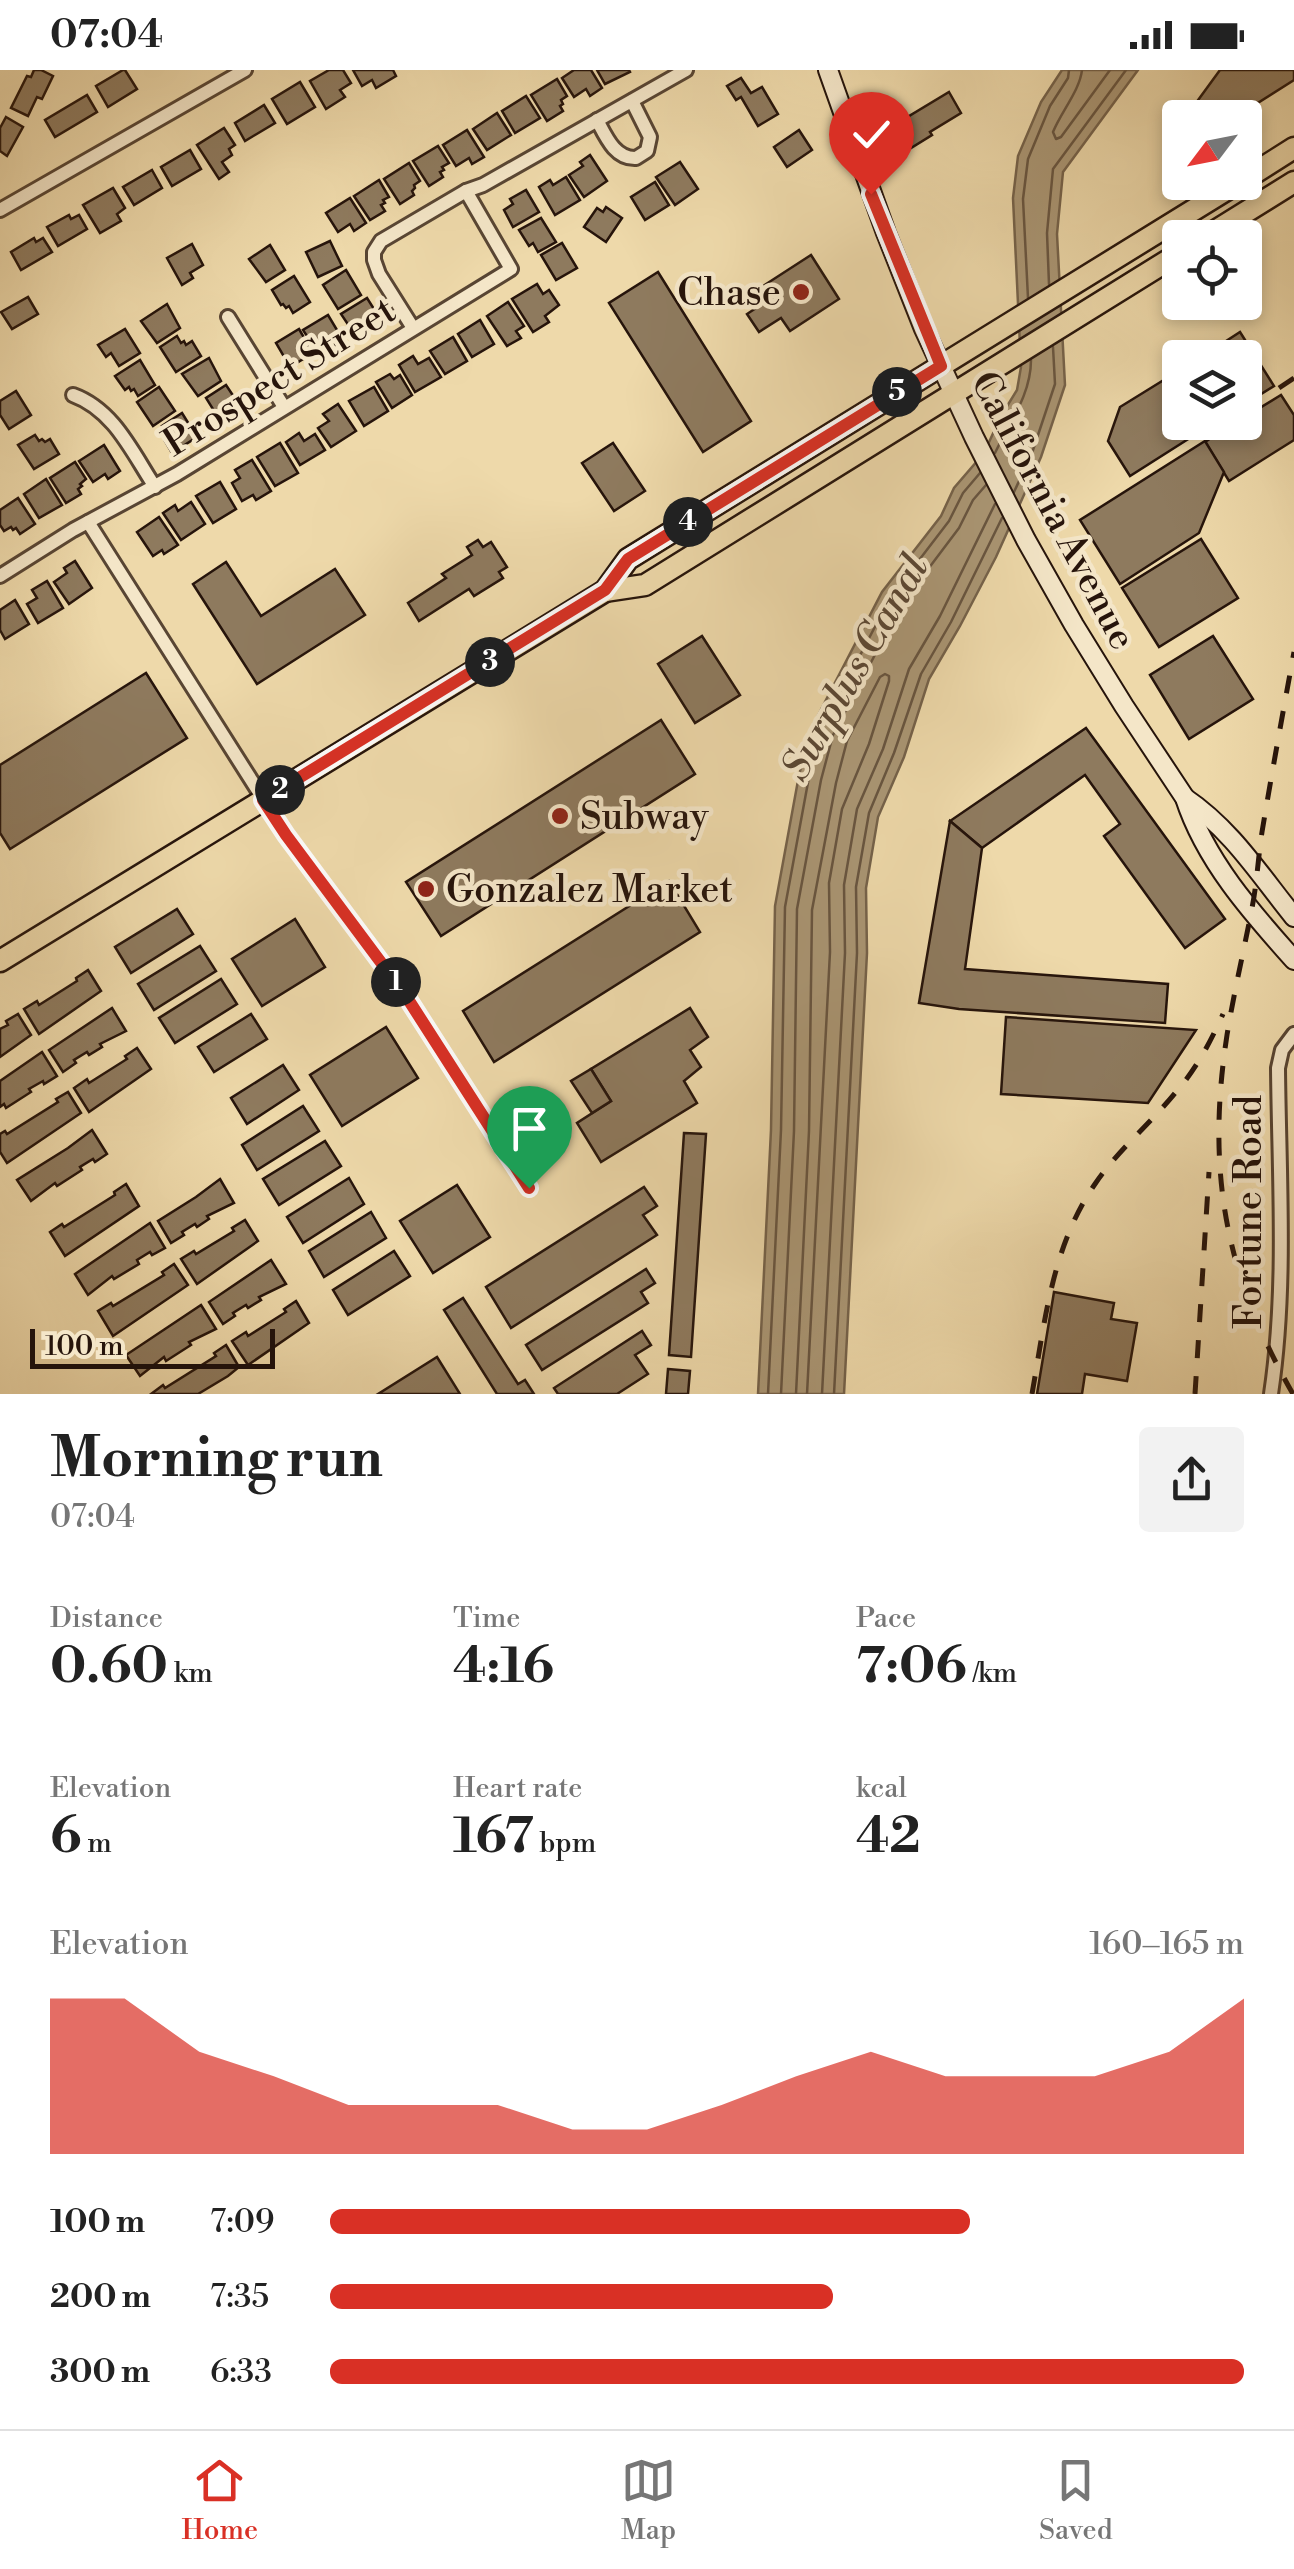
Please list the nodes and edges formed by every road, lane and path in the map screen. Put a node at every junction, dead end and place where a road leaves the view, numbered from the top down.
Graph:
1 (244, 70) edge
2 (686, 70) edge
3 (828, 70) edge
4 (632, 101) junction
5 (597, 120) junction
6 (1294, 148) edge
7 (1262, 168) edge
8 (1294, 182) edge
9 (466, 191) junction
10 (1210, 200) edge
11 (0, 210) edge
12 (1233, 220) edge
13 (1162, 264) edge
14 (228, 317) dead end
15 (412, 328) junction
16 (941, 366) junction
17 (953, 394) junction
18 (73, 395) dead end
19 (284, 408) junction
20 (155, 488) junction
21 (88, 522) junction
22 (0, 576) edge
23 (605, 590) junction
24 (1186, 798) junction
25 (263, 800) junction
26 (1294, 917) edge
27 (0, 960) edge
28 (1294, 960) edge
29 (1294, 1034) edge
30 (529, 1188) dead end
31 (1270, 1394) edge

1 - 11 street
2 - 4 street
3 - 16 main road, California Avenue
4 - 5 street
4 - 5 street
5 - 9 street
6 - 7 main road
8 - 12 main road
9 - 15 street
9 - 15 street, Prospect Street
10 - 16 main road
13 - 17 main road
14 - 19 street
15 - 19 street, Prospect Street
16 - 17 main road, California Avenue
16 - 23 main road
17 - 23 main road
17 - 24 main road, California Avenue
18 - 20 street
19 - 20 street, Prospect Street
20 - 21 street, Prospect Street
21 - 22 street, Prospect Street
21 - 25 street
23 - 25 main road
24 - 26 main road, California Avenue
24 - 28 main road, California Avenue
25 - 27 main road
25 - 30 street
29 - 31 street, Fortune Road

